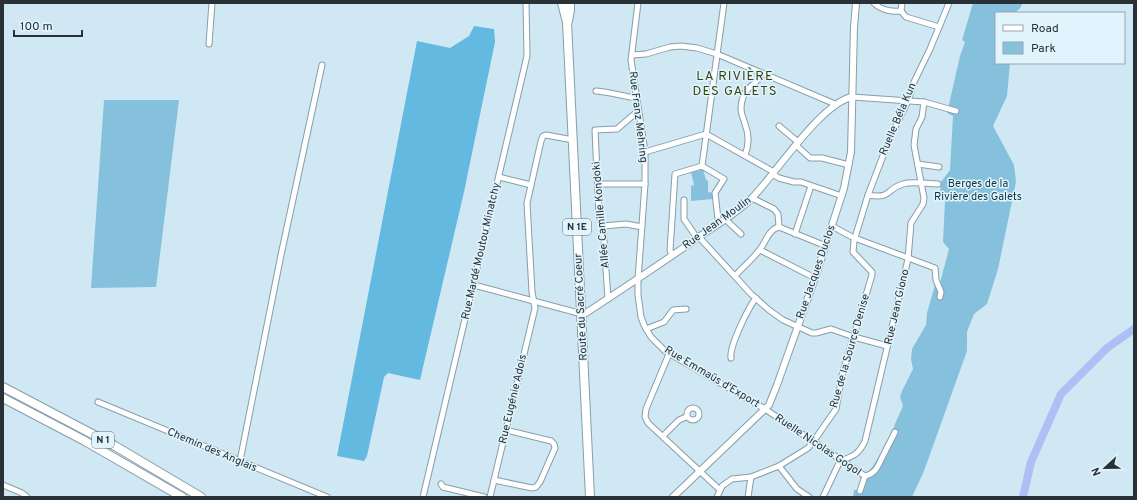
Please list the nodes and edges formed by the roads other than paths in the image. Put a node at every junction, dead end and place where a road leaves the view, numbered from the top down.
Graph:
1 (212, 3) edge
2 (526, 3) edge
3 (562, 3) edge
4 (570, 3) edge
5 (638, 3) edge
6 (724, 3) edge
7 (856, 3) edge
8 (874, 3) edge
9 (902, 3) edge
10 (949, 3) edge
11 (901, 11) junction
12 (567, 22) junction
13 (939, 27) junction
14 (209, 44) dead end
15 (717, 54) junction
16 (632, 55) junction
17 (322, 65) dead end
18 (762, 73) junction
19 (596, 91) dead end
20 (852, 97) junction
21 (636, 98) junction
22 (908, 101) junction
23 (924, 102) junction
24 (835, 104) junction
25 (638, 111) junction
26 (956, 111) dead end
27 (779, 126) dead end
28 (706, 134) junction
29 (573, 140) junction
30 (797, 144) junction
31 (645, 152) junction
32 (745, 155) junction
33 (918, 164) junction
34 (849, 165) junction
35 (702, 166) junction
36 (939, 166) dead end
37 (773, 173) junction
38 (499, 177) junction
39 (598, 184) junction
40 (645, 184) junction
41 (921, 184) junction
42 (938, 184) dead end
43 (531, 185) junction
44 (811, 186) junction
45 (868, 195) junction
46 (842, 196) junction
47 (752, 198) junction
48 (684, 200) dead end
49 (722, 221) junction
50 (603, 226) junction
51 (832, 226) junction
52 (642, 227) junction
53 (779, 227) junction
54 (741, 234) dead end
55 (795, 234) junction
56 (698, 238) junction
57 (855, 239) junction
58 (826, 246) junction
59 (760, 250) junction
60 (672, 256) junction
61 (908, 259) junction
62 (735, 276) junction
63 (815, 278) junction
64 (638, 279) junction
65 (474, 285) junction
66 (940, 297) dead end
67 (756, 298) junction
68 (608, 299) junction
69 (534, 301) junction
70 (686, 309) dead end
71 (582, 314) junction
72 (798, 328) junction
73 (646, 329) junction
74 (854, 337) junction
75 (887, 346) junction
76 (669, 354) junction
77 (731, 358) dead end
78 (3, 387) edge
79 (3, 398) edge
80 (98, 402) dead end
81 (765, 409) junction
82 (686, 417) dead end
83 (506, 430) junction
84 (895, 432) dead end
85 (663, 436) junction
86 (813, 442) junction
87 (840, 461) junction
88 (240, 462) junction
89 (779, 466) junction
90 (701, 472) junction
91 (865, 476) junction
92 (751, 477) junction
93 (494, 480) junction
94 (441, 484) dead end
95 (3, 485) edge
96 (720, 490) junction
97 (860, 491) dead end
98 (27, 497) edge
99 (182, 497) edge
100 (201, 497) edge
101 (327, 497) edge
102 (423, 497) edge
103 (484, 497) edge
104 (490, 497) edge
105 (590, 497) edge
106 (673, 497) edge
107 (717, 497) edge
108 (748, 497) edge
109 (810, 497) edge
110 (823, 497) edge

1 - 14 street
2 - 38 street, Rue Mardé Moutou Minatchy
3 - 12 main road, Route du Sacré Coeur / N 1E
4 - 12 main road, Route du Sacré Coeur / N 1E
5 - 16 street, Rue Franz Mehring
6 - 15 street
7 - 20 street, Rue Jacques Duclos
8 - 11 street
9 - 11 street
10 - 13 street, Ruelle Béla Kun
11 - 13 street
12 - 29 main road, Route du Sacré Coeur / N 1E
13 - 22 street, Ruelle Béla Kun
15 - 16 street
15 - 18 street
15 - 28 street
16 - 21 street, Rue Franz Mehring
17 - 88 street
18 - 24 street
18 - 32 street
19 - 21 street
20 - 22 street
20 - 24 street, Rue Jean Moulin
20 - 34 street, Rue Jacques Duclos
21 - 25 street, Rue Franz Mehring
22 - 23 street
22 - 45 street, Ruelle Béla Kun
23 - 26 street
23 - 33 street, Rue Jean Giono
24 - 30 street, Rue Jean Moulin
25 - 31 street, Rue Franz Mehring
25 - 39 street, Allée Camille Kondoki
27 - 30 street
28 - 31 street
28 - 32 street
28 - 35 street
29 - 43 street, Rue Eugénie Adois
29 - 71 main road, Route du Sacré Coeur / N 1E
30 - 34 street
30 - 37 street, Rue Jean Moulin
31 - 40 street, Rue Franz Mehring
32 - 37 street
33 - 36 street
33 - 41 street, Rue Jean Giono
34 - 46 street, Rue Jacques Duclos
35 - 49 street
35 - 60 street
37 - 44 street
37 - 47 street, Rue Jean Moulin
38 - 43 street
38 - 65 street, Rue Mardé Moutou Minatchy
39 - 40 street
39 - 50 street, Allée Camille Kondoki
40 - 52 street, Rue Franz Mehring
41 - 42 street
41 - 45 street
41 - 61 street, Rue Jean Giono
43 - 69 street, Rue Eugénie Adois
44 - 46 street
44 - 55 street
45 - 57 street, Ruelle Béla Kun
46 - 51 street, Rue Jacques Duclos
47 - 49 street, Rue Jean Moulin
47 - 53 street
48 - 56 street
49 - 54 street
49 - 56 street, Rue Jean Moulin
50 - 52 street
50 - 68 street, Allée Camille Kondoki
51 - 57 street
51 - 58 street, Rue Jacques Duclos
52 - 64 street, Rue Franz Mehring
53 - 55 street
53 - 59 street
55 - 58 street
56 - 60 street, Rue Jean Moulin
56 - 62 street
57 - 61 street
57 - 74 street, Rue de la Source Denise
58 - 63 street, Rue Jacques Duclos
59 - 62 street
59 - 63 street
60 - 64 street, Rue Jean Moulin
61 - 66 street
61 - 75 street, Rue Jean Giono
62 - 67 street
63 - 72 street, Rue Jacques Duclos
64 - 68 street, Rue Jean Moulin
64 - 73 street, Rue Emmaüs d'Export
65 - 69 street
65 - 102 street, Rue Mardé Moutou Minatchy
67 - 72 street
67 - 77 street
68 - 71 street, Rue Jean Moulin
69 - 71 street
69 - 83 street, Rue Eugénie Adois
70 - 73 street
71 - 105 main road, Route du Sacré Coeur / N 1E
72 - 74 street
72 - 81 street, Rue Jacques Duclos
73 - 76 street, Rue Emmaüs d'Export
74 - 75 street
74 - 86 street, Rue de la Source Denise
75 - 87 street, Rue Jean Giono
76 - 81 street, Rue Emmaüs d'Export
76 - 85 street
78 - 100 main road, N 1
79 - 99 main road, N 1
80 - 88 street, Chemin des Anglais
81 - 86 street, Ruelle Nicolas Gogol
81 - 90 street, Rue Jacques Duclos
82 - 85 street
83 - 93 street, Rue Eugénie Adois
83 - 93 street
84 - 91 street, Ruelle Nicolas Gogol
85 - 90 street
86 - 87 street, Ruelle Nicolas Gogol
86 - 89 street, Rue de la Source Denise
87 - 91 street, Ruelle Nicolas Gogol
87 - 110 street
88 - 101 street, Chemin des Anglais
89 - 92 street, Rue de la Source Denise
89 - 109 street
90 - 96 street
90 - 106 street, Rue Jacques Duclos
91 - 97 street
92 - 96 street, Rue de la Source Denise
92 - 108 street
93 - 104 street, Rue Eugénie Adois
94 - 103 street
95 - 98 street
96 - 107 street

